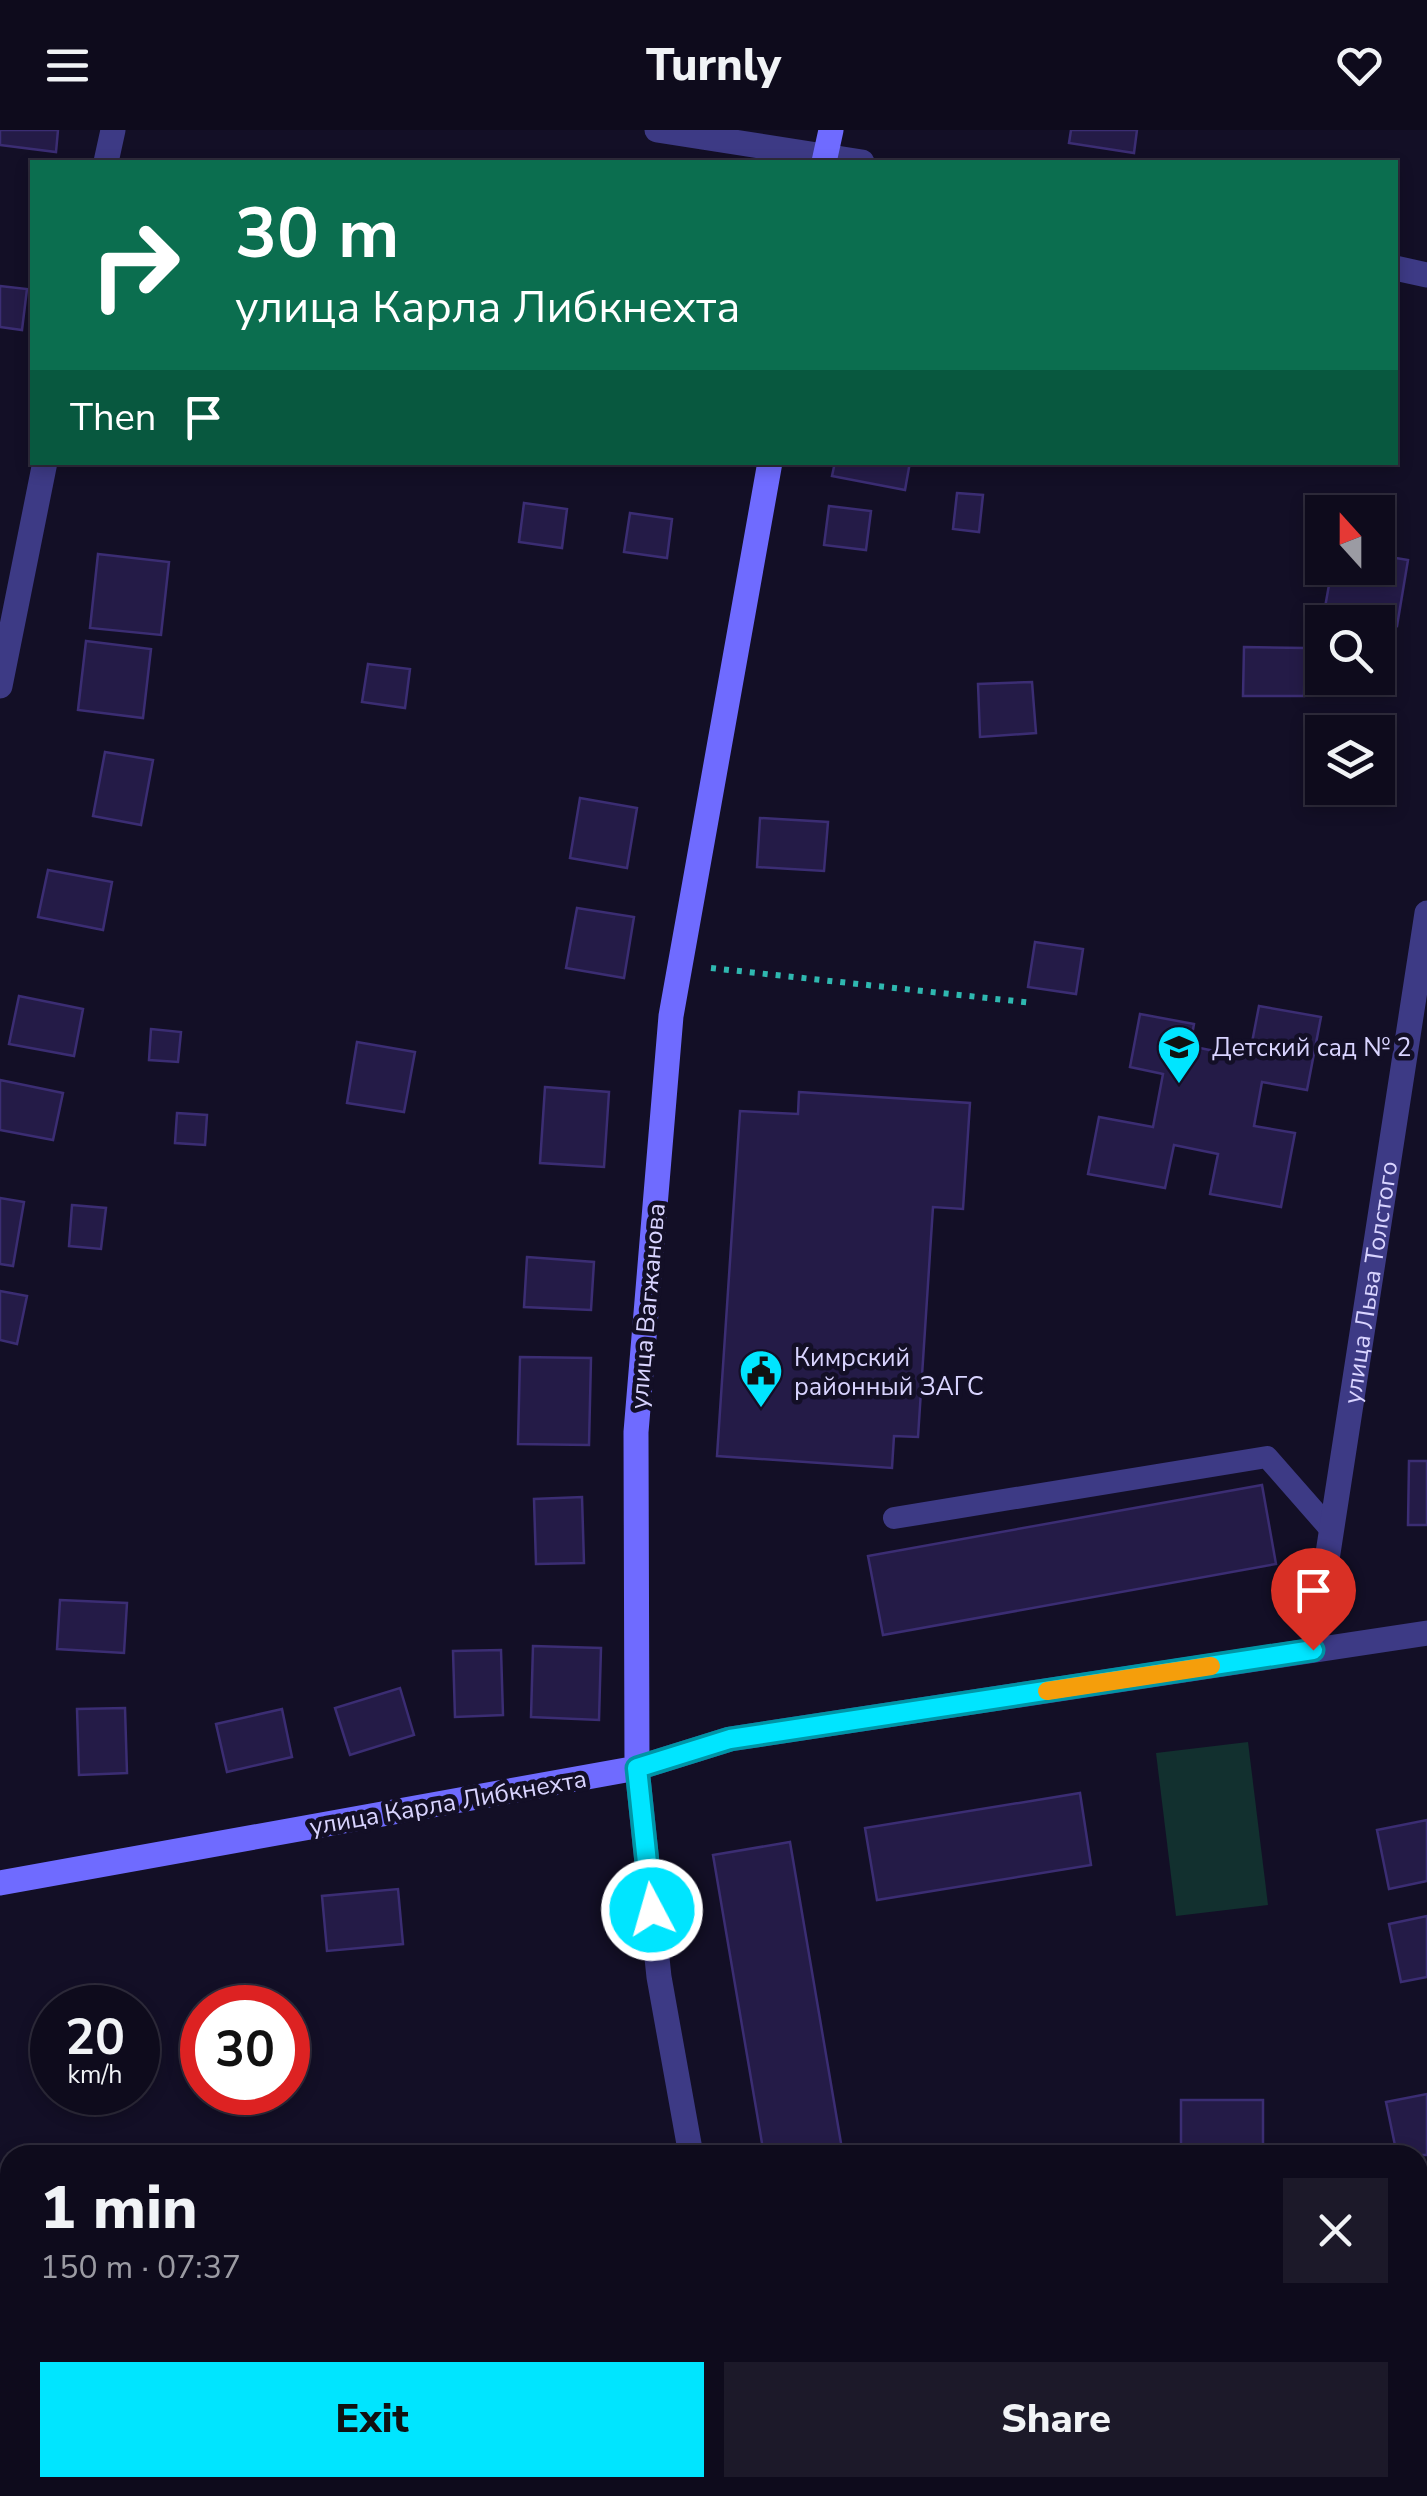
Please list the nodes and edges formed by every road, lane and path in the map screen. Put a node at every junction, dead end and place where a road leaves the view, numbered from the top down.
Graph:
1 (113, 130) edge
2 (657, 130) edge
3 (827, 149) edge
4 (106, 160) edge
5 (857, 160) edge
6 (1398, 269) edge
7 (1427, 274) edge
8 (44, 465) edge
9 (769, 465) edge
10 (0, 686) edge
11 (1427, 913) edge
12 (680, 965) junction
13 (1033, 1003) dead end
14 (894, 1518) dead end
15 (1332, 1530) junction
16 (1427, 1633) edge
17 (1313, 1650) junction
18 (637, 1768) junction
19 (0, 1883) edge
20 (690, 2145) edge

1 - 4 street
2 - 3 street
3 - 5 street
6 - 7 street
8 - 10 street
9 - 12 street, улица Вагжанова
11 - 15 street, улица Льва Толстого
12 - 13 path
12 - 18 street, улица Вагжанова
14 - 15 lane
15 - 17 street, улица Льва Толстого
16 - 17 street, улица Карла Либкнехта
17 - 18 street, улица Карла Либкнехта
18 - 19 street, улица Карла Либкнехта
18 - 20 street, улица Вагжанова

